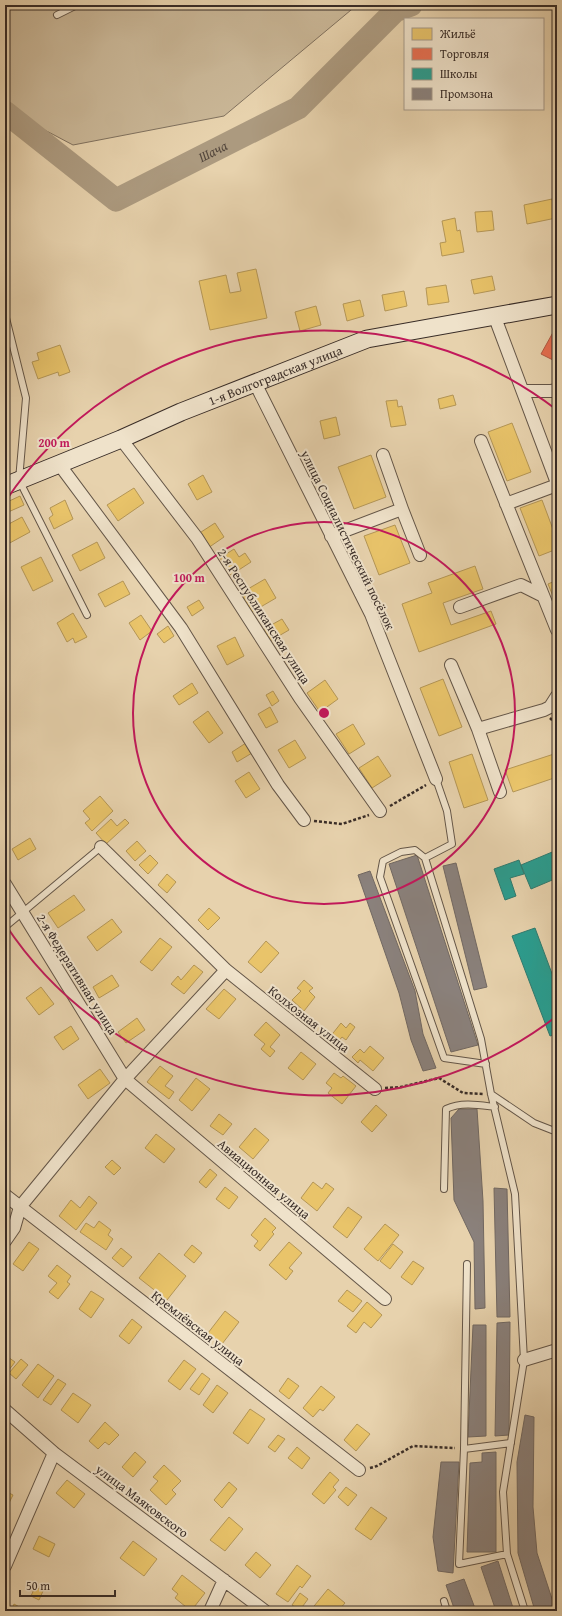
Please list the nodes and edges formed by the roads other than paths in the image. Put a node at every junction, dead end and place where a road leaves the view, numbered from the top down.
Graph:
1 (77, 5) edge
2 (57, 15) dead end
3 (557, 304) edge
4 (5, 314) edge
5 (494, 315) junction
6 (255, 383) junction
7 (557, 390) edge
8 (523, 391) junction
9 (121, 438) junction
10 (481, 441) dead end
11 (383, 455) dead end
12 (59, 464) junction
13 (12, 483) edge
14 (557, 484) edge
15 (506, 504) junction
16 (402, 509) junction
17 (331, 536) junction
18 (420, 555) dead end
19 (543, 596) junction
20 (460, 607) dead end
21 (87, 615) dead end
22 (557, 630) edge
23 (451, 665) dead end
24 (557, 696) edge
25 (478, 729) junction
26 (436, 779) joint
27 (500, 792) dead end
28 (380, 811) dead end
29 (304, 820) dead end
30 (101, 848) joint
31 (425, 858) junction
32 (5, 884) edge
33 (22, 912) junction
34 (5, 927) edge
35 (226, 970) junction
36 (486, 1064) junction
37 (125, 1079) junction
38 (375, 1089) road end
39 (491, 1094) junction
40 (495, 1107) junction
41 (557, 1132) edge
42 (444, 1189) dead end
43 (5, 1195) edge
44 (20, 1207) junction
45 (5, 1242) edge
46 (467, 1264) dead end
47 (385, 1299) dead end
48 (557, 1350) edge
49 (524, 1360) junction
50 (5, 1410) edge
51 (511, 1443) junction
52 (464, 1449) junction
53 (54, 1453) junction
54 (359, 1470) road end
55 (507, 1554) junction
56 (5, 1566) edge
57 (224, 1580) junction
58 (444, 1601) dead end
59 (210, 1611) edge
60 (265, 1611) edge
61 (447, 1611) edge
62 (525, 1611) edge

1 - 2 lane
3 - 5 street, 1-я Волгоградская улица
4 - 13 lane
5 - 6 street, 1-я Волгоградская улица
5 - 8 street
6 - 9 street, 1-я Волгоградская улица
6 - 17 street, улица Социалистический посёлок
7 - 8 street
8 - 14 street
9 - 12 street, 1-я Волгоградская улица
9 - 28 street, 2-я Республиканская улица
10 - 15 street
11 - 16 street
12 - 13 street, 1-я Волгоградская улица
12 - 29 street
13 - 21 lane
14 - 15 street
15 - 19 street
16 - 17 street
16 - 18 street
17 - 26 street, улица Социалистический посёлок
19 - 20 street
19 - 22 street
23 - 25 street
24 - 25 street
25 - 27 street
26 - 31 lane
30 - 33 lane
30 - 35 street
31 - 36 lane
31 - 36 lane
32 - 33 street, 2-я Федеративная улица
33 - 34 lane
33 - 37 street, 2-я Федеративная улица
35 - 37 street
35 - 38 street, Колхозная улица
36 - 39 lane
37 - 44 street
37 - 47 street, Авиационная улица
39 - 40 lane
39 - 41 lane
40 - 42 lane
40 - 49 lane
43 - 44 street, Кремлёвская улица
44 - 45 street
44 - 54 street, Кремлёвская улица
46 - 52 lane
48 - 49 street
49 - 51 lane
50 - 53 street, улица Маяковского
51 - 52 lane
51 - 55 lane
52 - 55 lane
53 - 56 street
53 - 57 street, улица Маяковского
55 - 62 lane
57 - 59 street
57 - 60 street, улица Маяковского
58 - 61 lane

